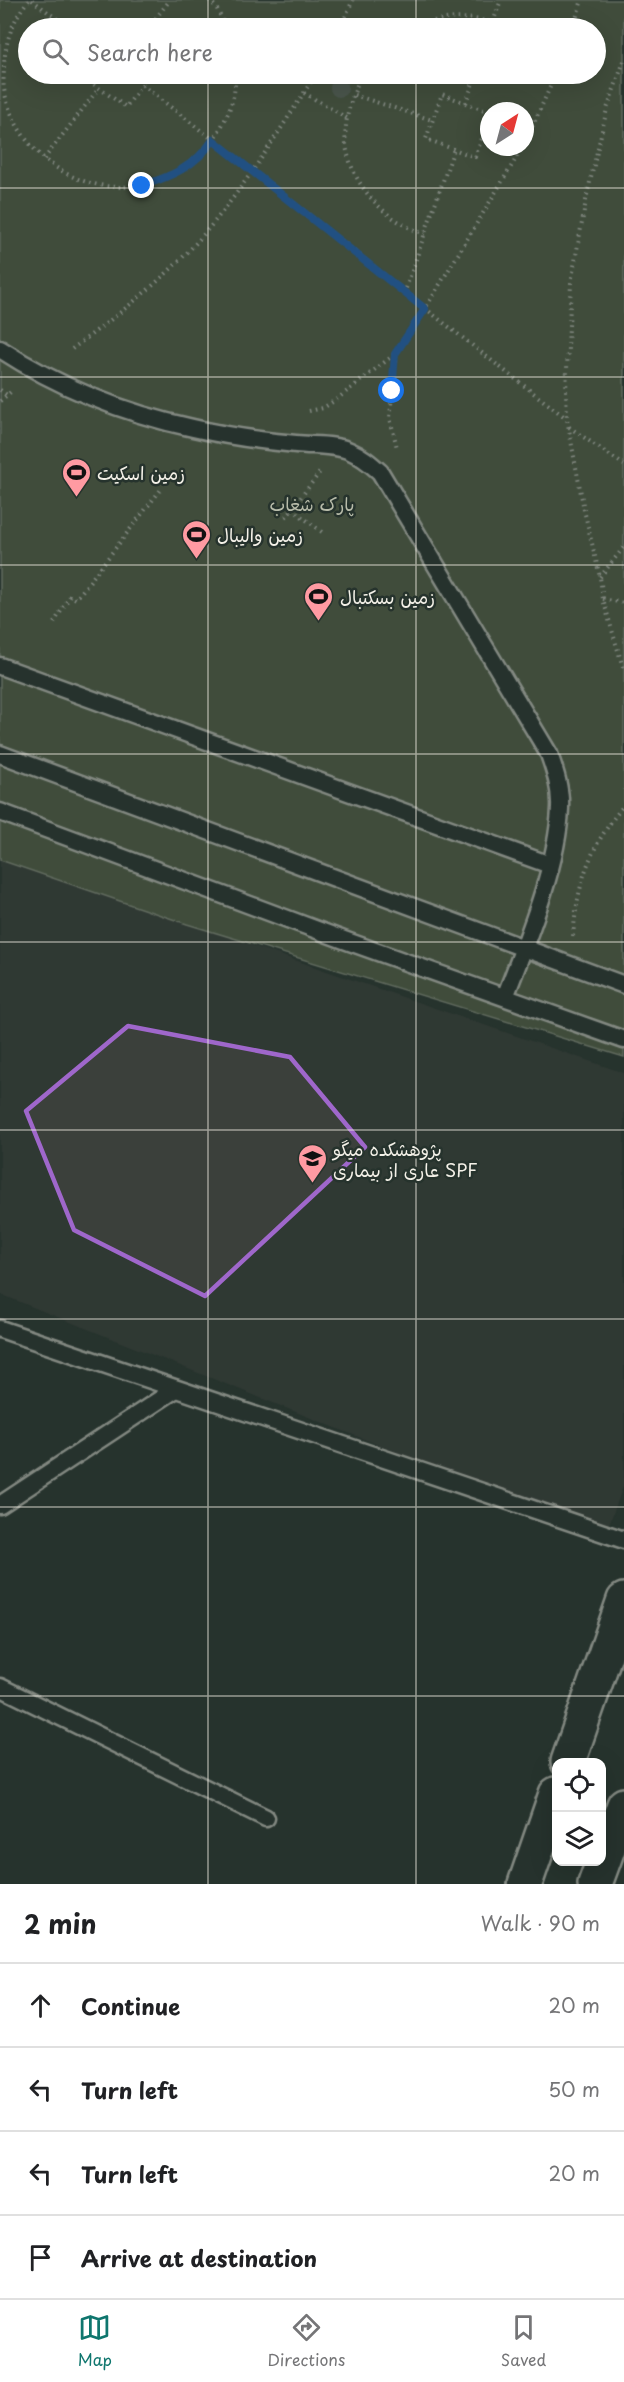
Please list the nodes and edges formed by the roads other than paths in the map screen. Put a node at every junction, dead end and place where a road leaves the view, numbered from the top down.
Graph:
1 (0, 349) edge
2 (0, 666) edge
3 (0, 754) edge
4 (0, 812) edge
5 (550, 865) junction
6 (524, 947) junction
7 (624, 985) edge
8 (505, 997) junction
9 (624, 1040) edge
10 (0, 1329) edge
11 (176, 1389) junction
12 (0, 1505) edge
13 (624, 1540) edge
14 (624, 1600) edge
15 (0, 1687) edge
16 (569, 1758) edge
17 (624, 1805) edge
18 (552, 1806) edge
19 (266, 1818) dead end
20 (525, 1884) edge
21 (595, 1884) edge

1 - 5 lane
2 - 5 lane
3 - 6 lane
4 - 8 lane
5 - 6 lane
6 - 7 lane
6 - 8 lane
8 - 9 lane
10 - 11 lane
11 - 12 lane
11 - 13 lane
14 - 16 main road
15 - 19 lane
17 - 21 main road
18 - 20 main road

